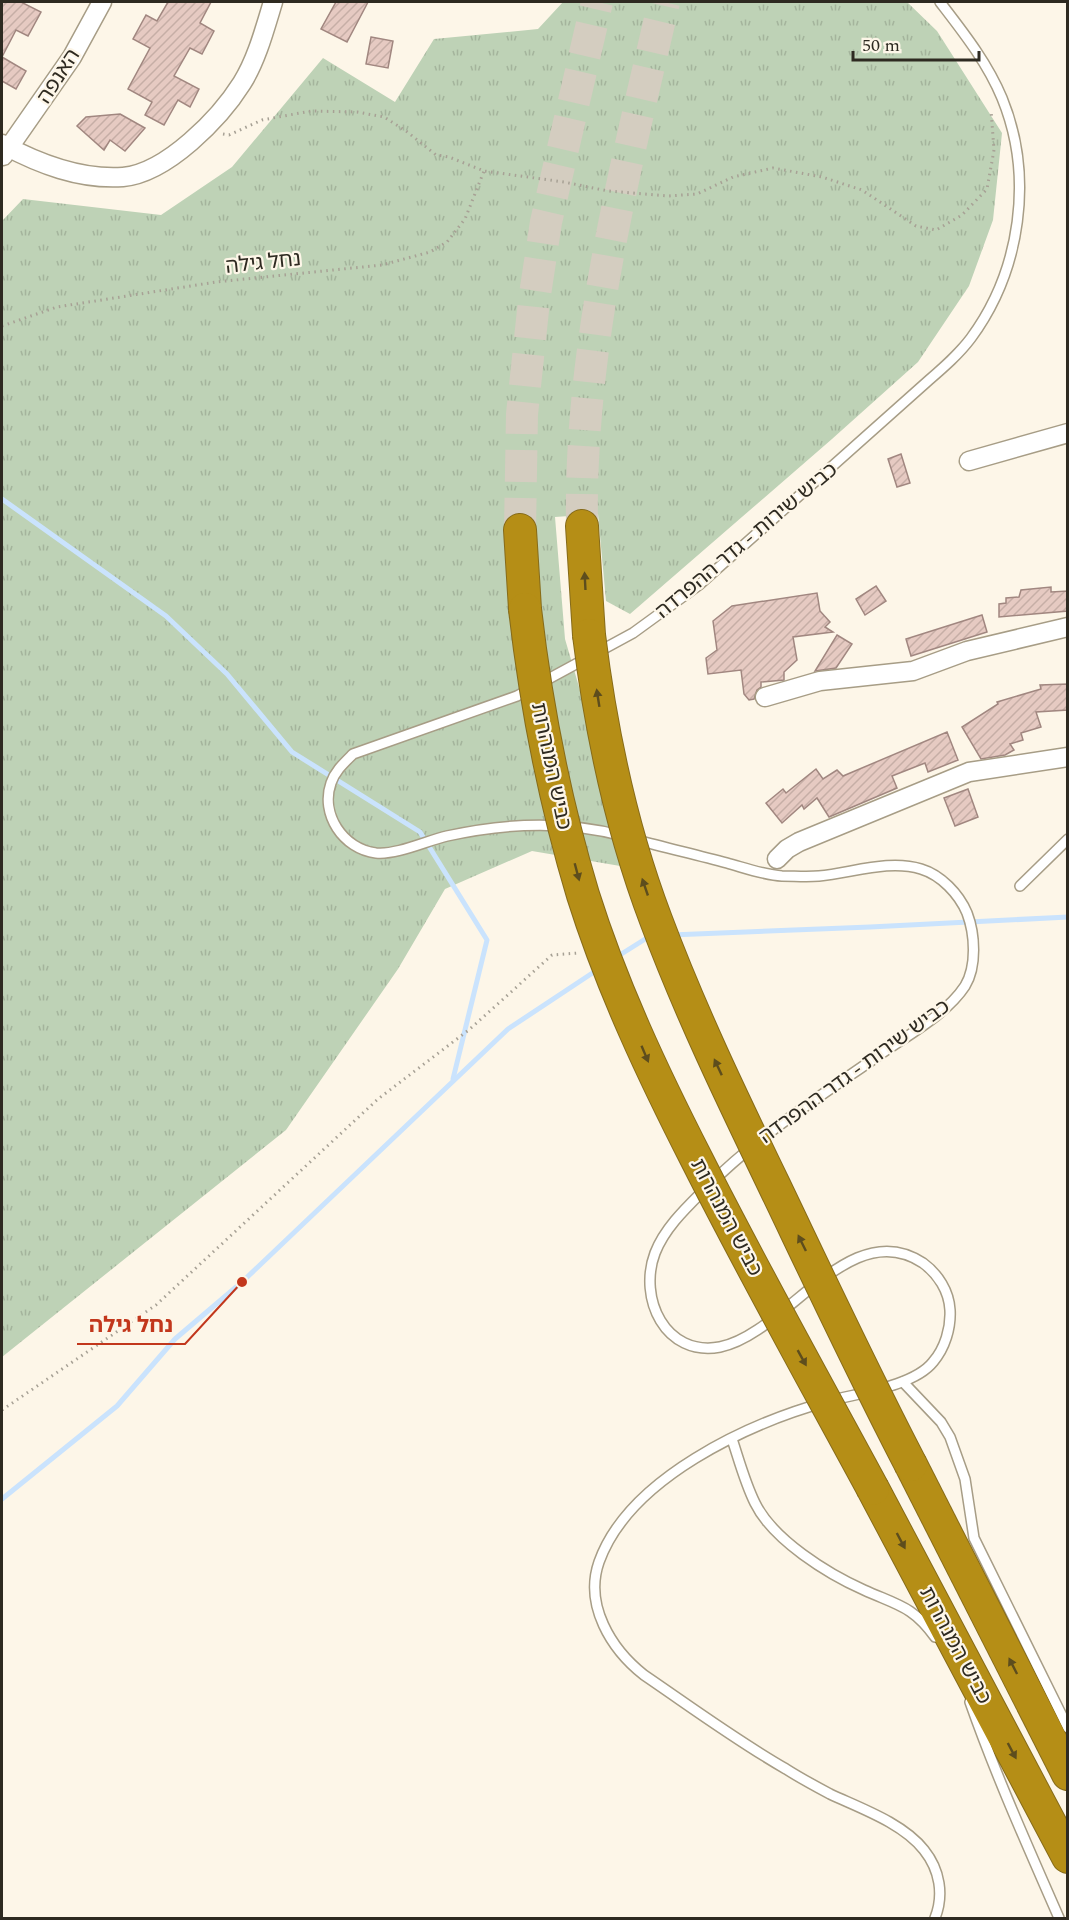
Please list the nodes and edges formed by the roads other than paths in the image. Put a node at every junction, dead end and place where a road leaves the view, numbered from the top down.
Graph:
1 (102, 2) edge
2 (273, 2) edge
3 (940, 2) edge
4 (4, 150) edge
5 (1068, 433) edge
6 (969, 461) dead end
7 (582, 526) tunnel mouth
8 (520, 530) tunnel mouth
9 (1068, 627) edge
10 (765, 697) dead end
11 (1068, 757) edge
12 (1068, 839) edge
13 (777, 859) dead end
14 (1020, 886) dead end
15 (903, 1382) junction
16 (732, 1439) junction
17 (941, 1645) dead end
18 (968, 1697) dead end
19 (1068, 1728) edge
20 (1068, 1774) edge
21 (1068, 1857) edge
22 (935, 1918) edge
23 (1059, 1918) edge

1 - 4 street, האנפה
2 - 4 street
3 - 15 lane, כביש שירות - גדר ההפרדה
5 - 6 street
20 -> 7 highway, כביש המנהרות, bridge
8 -> 21 highway, כביש המנהרות, bridge
9 - 10 street
11 - 13 street
12 - 14 lane
15 - 16 lane, כביש שירות - גדר ההפרדה
15 - 19 lane
16 - 17 lane
16 - 22 lane, כביש שירות - גדר ההפרדה
18 - 23 lane

